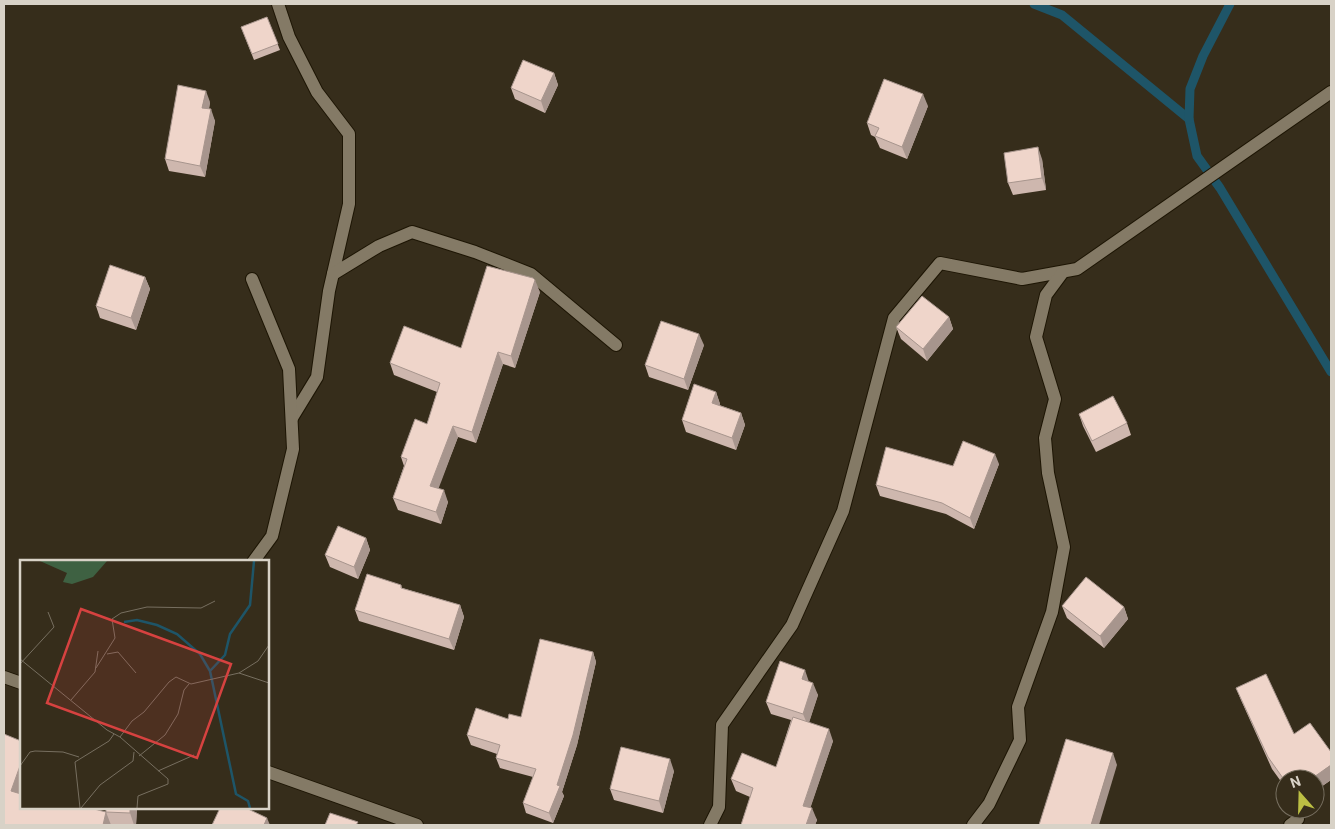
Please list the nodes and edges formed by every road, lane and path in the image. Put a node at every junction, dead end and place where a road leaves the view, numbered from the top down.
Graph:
1 (278, 4) edge
2 (1331, 92) edge
3 (1064, 272) junction
4 (333, 274) junction
5 (252, 279) dead end
6 (616, 345) dead end
7 (292, 418) junction
8 (254, 560) edge
9 (4, 677) edge
10 (20, 683) edge
11 (269, 772) edge
12 (417, 825) edge
13 (710, 825) edge
14 (972, 825) edge

1 - 4 street
2 - 3 street
3 - 13 street
3 - 14 street
4 - 6 street
4 - 7 street
5 - 7 street
7 - 8 street
9 - 10 street
11 - 12 street

